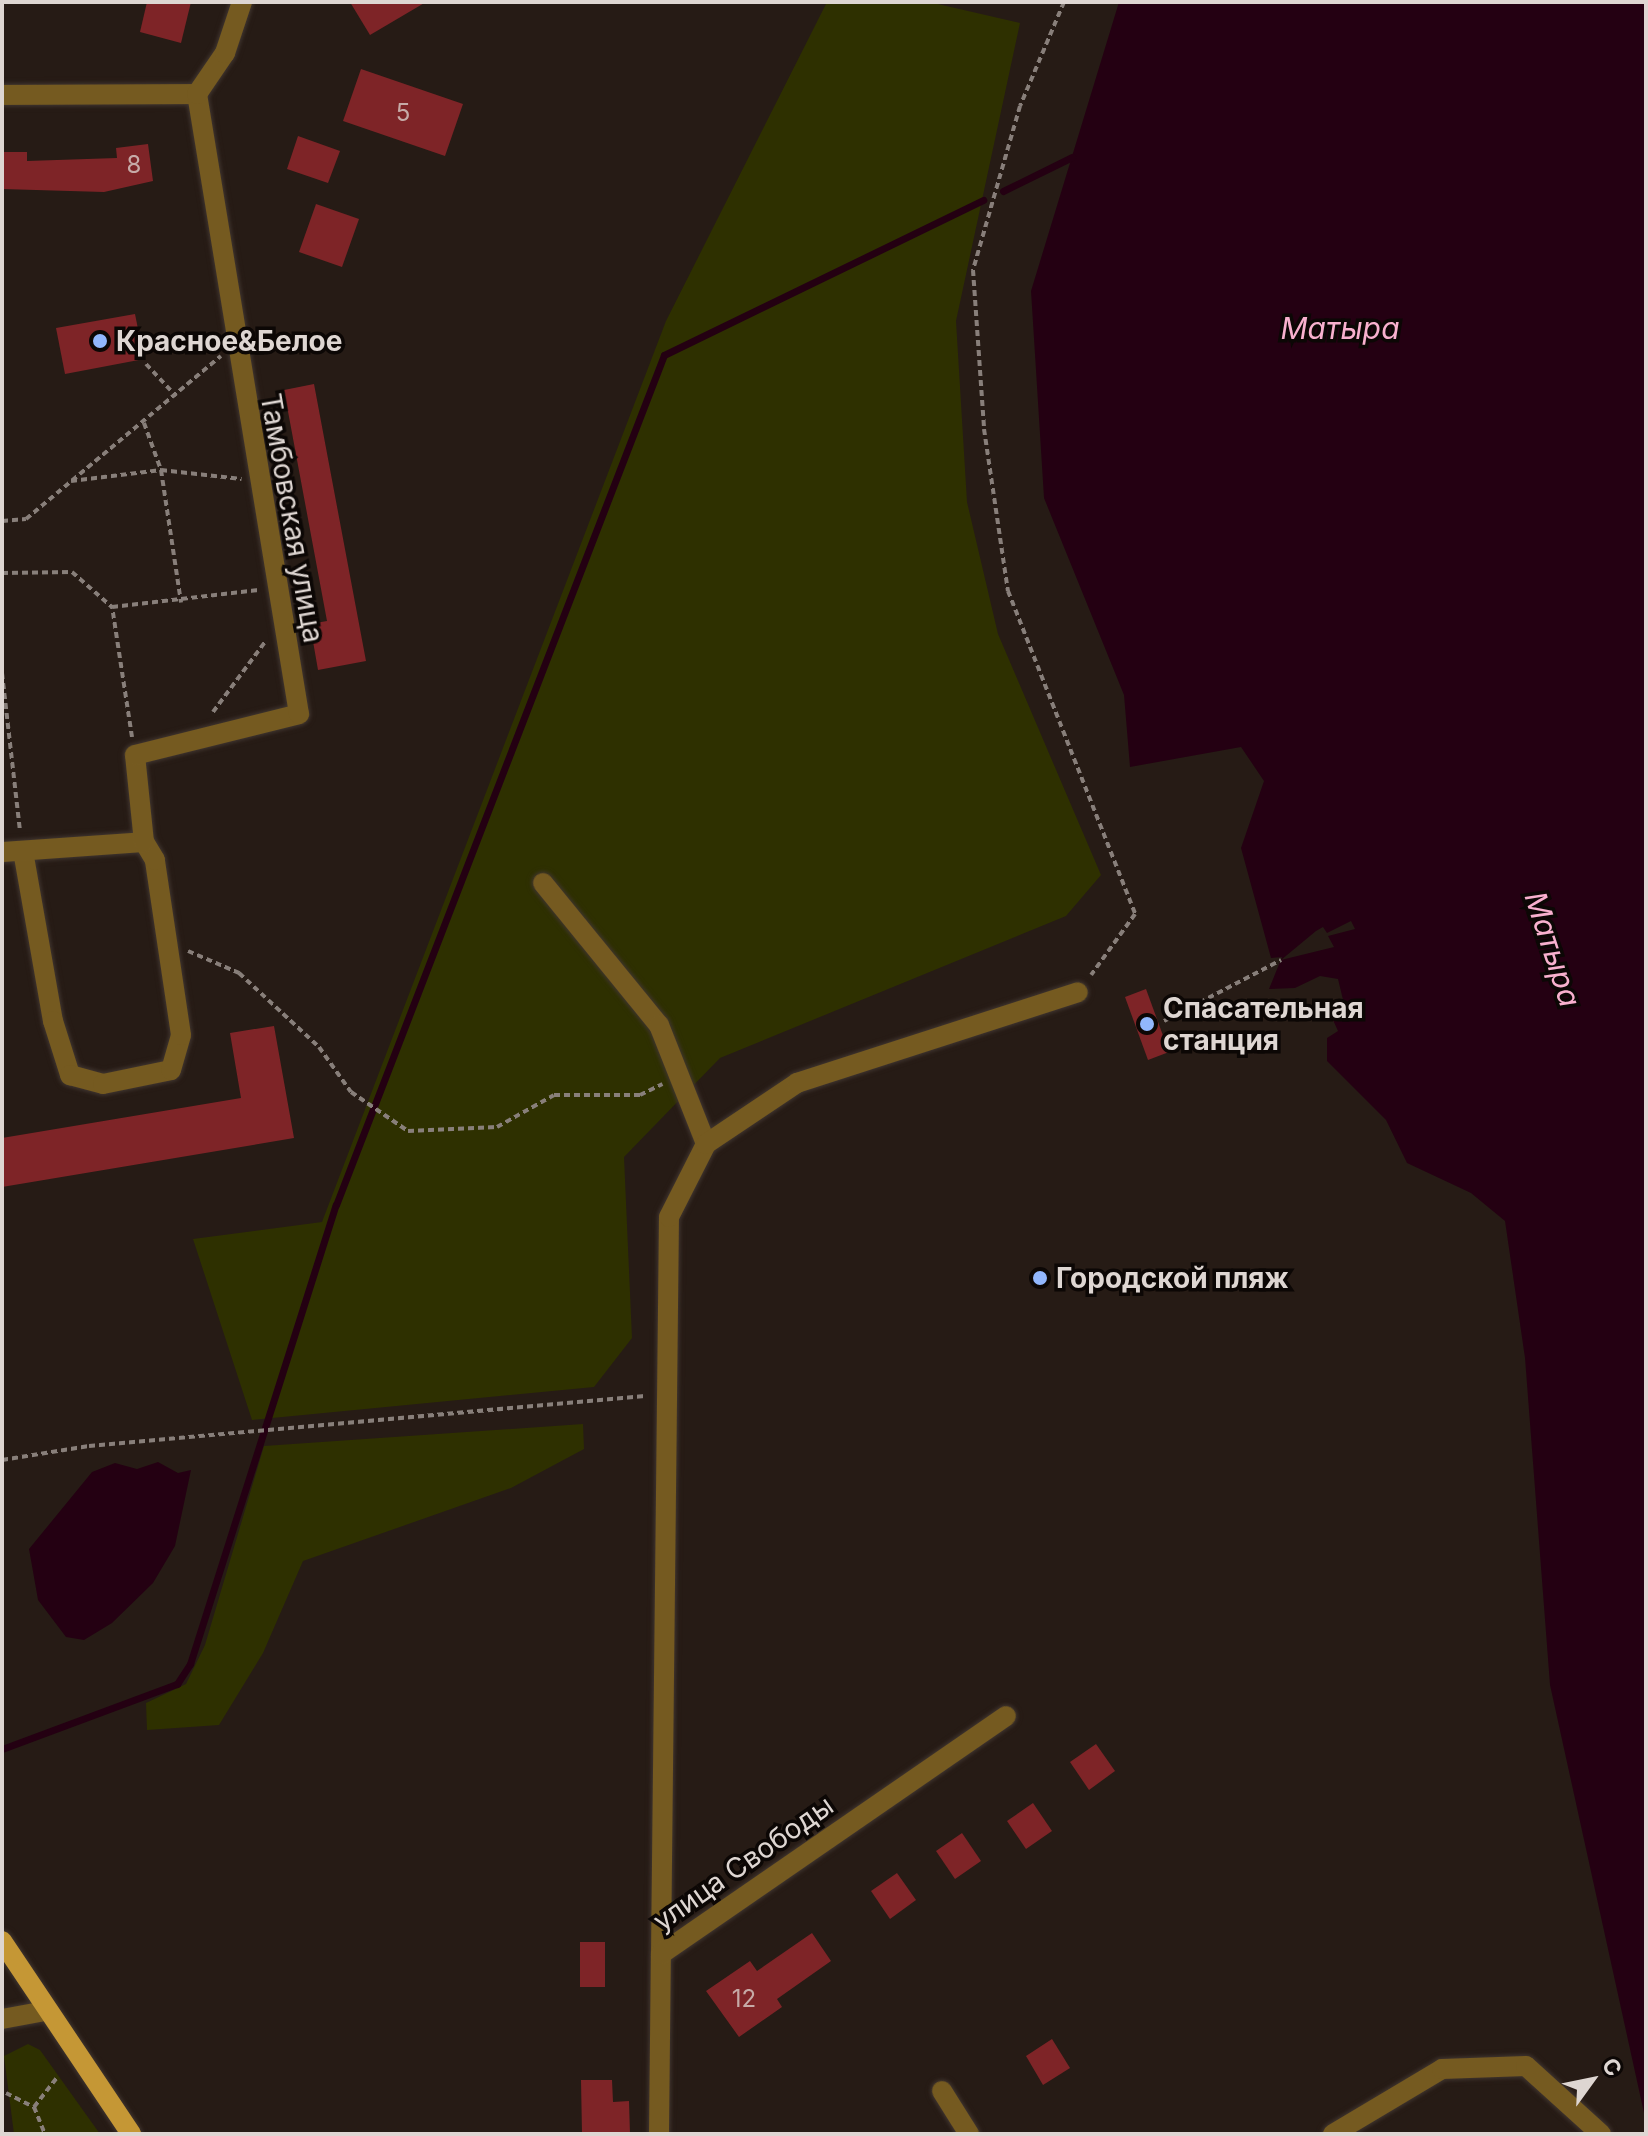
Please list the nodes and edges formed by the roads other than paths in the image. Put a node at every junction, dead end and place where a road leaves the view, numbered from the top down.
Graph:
1 (242, 2) edge
2 (197, 94) junction
3 (2, 95) edge
4 (144, 842) junction
5 (12, 852) edge
6 (543, 883) dead end
7 (1078, 992) road end
8 (706, 1144) junction
9 (1006, 1716) dead end
10 (2, 1941) edge
11 (661, 1954) junction
12 (45, 2011) junction
13 (2, 2019) edge
14 (942, 2091) dead end
15 (131, 2134) edge
16 (659, 2134) edge
17 (969, 2134) edge
18 (1333, 2134) edge
19 (1601, 2134) edge

1 - 2 street
2 - 3 street
2 - 4 street, Тамбовская улица
4 - 5 street
4 - 5 street
6 - 8 street
7 - 8 street
8 - 11 street
9 - 11 street, улица Свободы
10 - 12 main road
11 - 16 street, улица Свободы
12 - 13 street
12 - 15 main road
14 - 17 street
18 - 19 street

